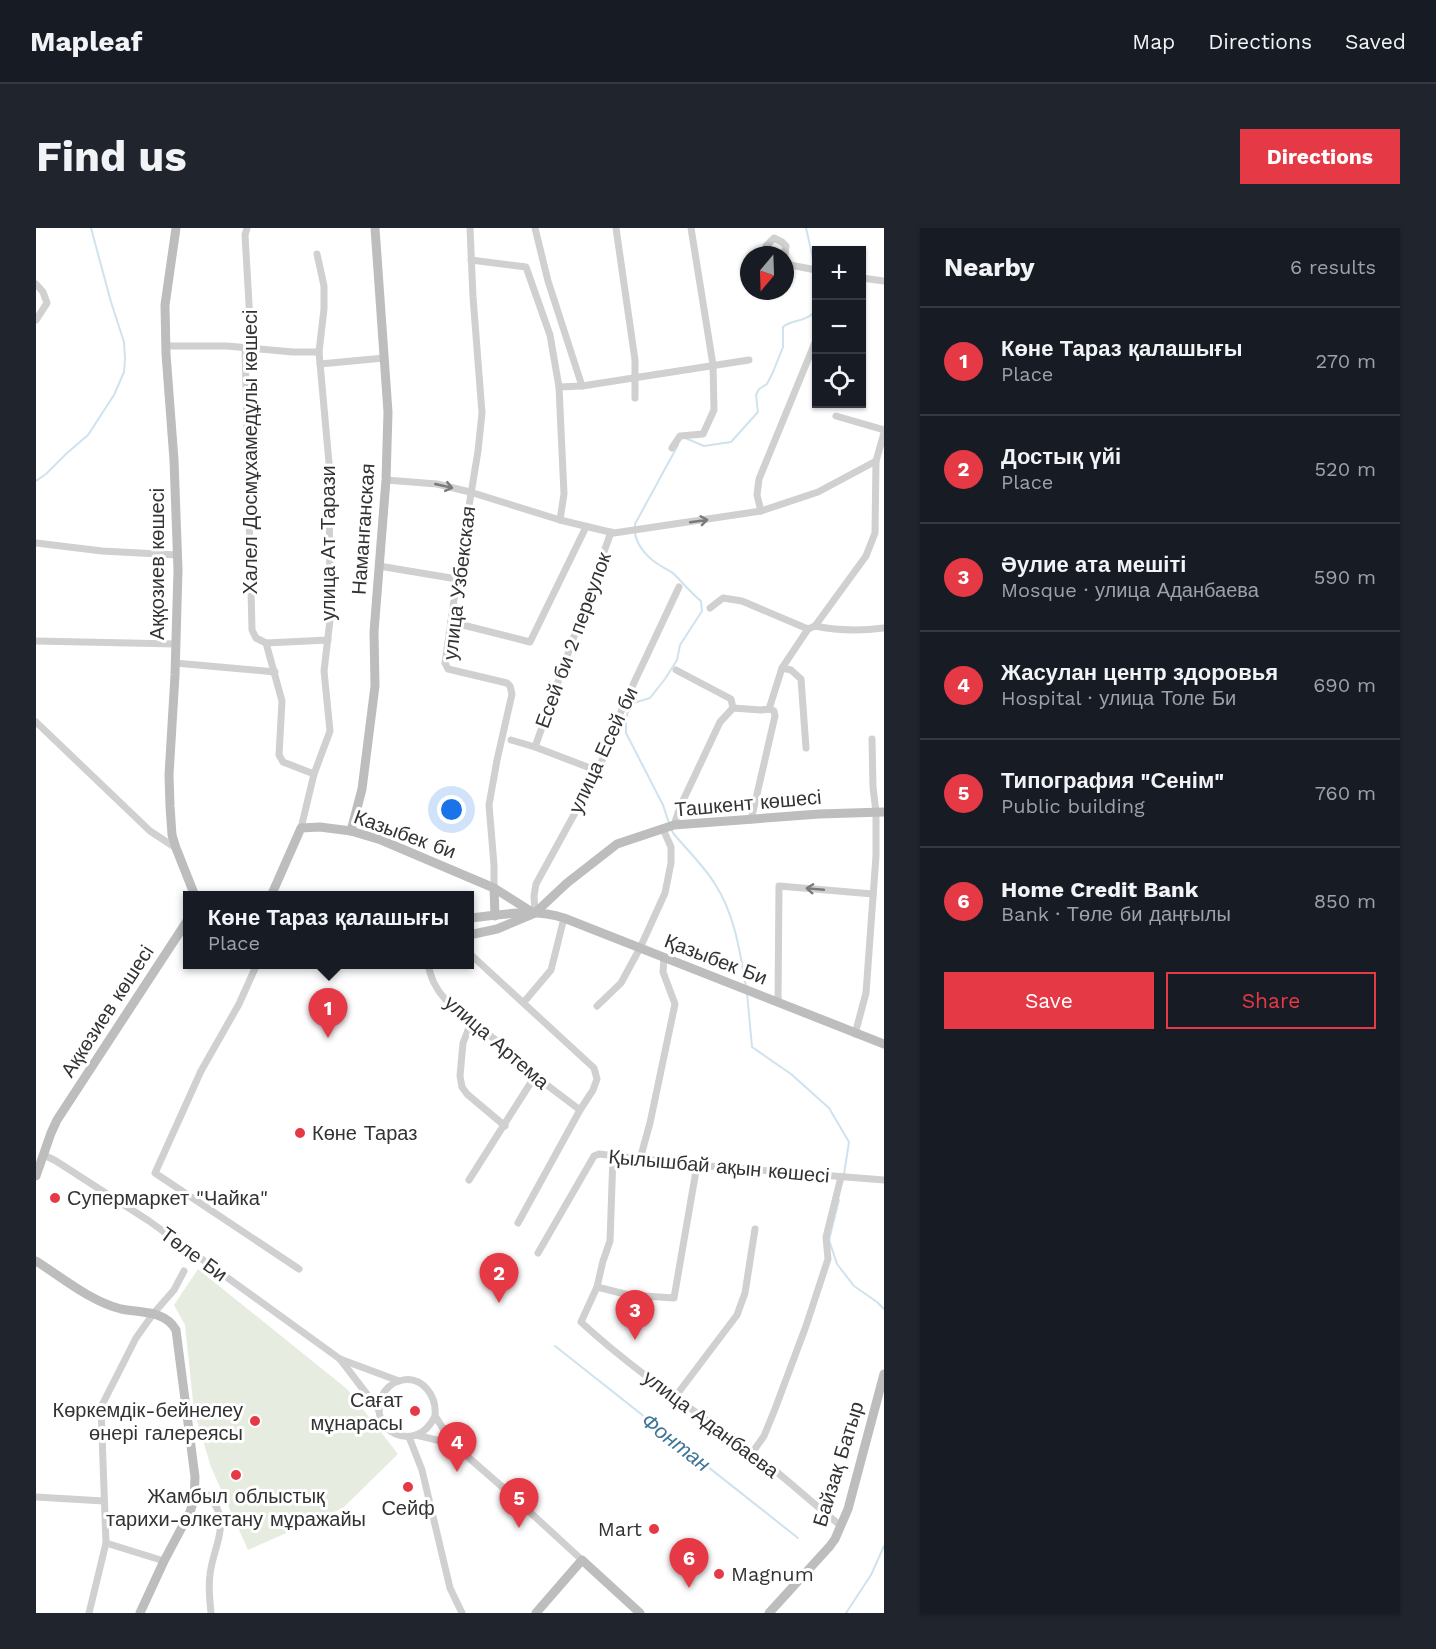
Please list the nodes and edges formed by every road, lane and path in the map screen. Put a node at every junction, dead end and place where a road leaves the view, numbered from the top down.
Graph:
1 (176, 228) edge
2 (248, 228) edge
3 (375, 228) edge
4 (470, 228) edge
5 (535, 228) edge
6 (616, 228) edge
7 (691, 228) edge
8 (766, 246) edge
9 (786, 246) edge
10 (317, 254) dead end
11 (471, 260) junction
12 (794, 266) edge
13 (812, 269) edge
14 (866, 279) edge
15 (884, 281) edge
16 (36, 284) edge
17 (36, 320) edge
18 (166, 346) junction
19 (245, 348) junction
20 (812, 350) edge
21 (319, 352) junction
22 (384, 358) junction
23 (748, 360) dead end
24 (320, 364) junction
25 (713, 365) junction
26 (635, 376) junction
27 (582, 386) junction
28 (559, 387) junction
29 (635, 398) dead end
30 (836, 416) dead end
31 (884, 431) edge
32 (672, 448) dead end
33 (876, 461) junction
34 (386, 480) junction
35 (470, 492) junction
36 (761, 512) junction
37 (560, 520) junction
38 (586, 527) junction
39 (611, 532) junction
40 (36, 543) edge
41 (177, 555) junction
42 (379, 566) junction
43 (457, 579) junction
44 (679, 587) dead end
45 (710, 608) dead end
46 (451, 622) junction
47 (812, 628) junction
48 (884, 628) edge
49 (328, 640) junction
50 (36, 641) edge
51 (266, 643) junction
52 (176, 644) junction
53 (176, 663) junction
54 (782, 668) junction
55 (676, 670) dead end
56 (275, 672) junction
57 (733, 708) junction
58 (769, 709) junction
59 (36, 722) edge
60 (872, 739) dead end
61 (511, 740) dead end
62 (535, 747) junction
63 (806, 748) dead end
64 (598, 771) junction
65 (314, 774) junction
66 (880, 812) edge
67 (751, 819) junction
68 (674, 825) junction
69 (301, 828) junction
70 (663, 829) junction
71 (351, 831) junction
72 (176, 848) junction
73 (494, 888) junction
74 (193, 891) edge
75 (273, 891) edge
76 (873, 894) junction
77 (534, 913) junction
78 (495, 915) junction
79 (474, 917) edge
80 (564, 918) junction
81 (183, 927) edge
82 (474, 934) edge
83 (640, 948) junction
84 (474, 957) edge
85 (664, 958) junction
86 (255, 969) edge
87 (429, 969) edge
88 (778, 1001) junction
89 (524, 1002) junction
90 (597, 1006) dead end
91 (472, 1020) junction
92 (855, 1034) junction
93 (884, 1044) edge
94 (535, 1076) junction
95 (580, 1110) junction
96 (505, 1126) junction
97 (40, 1154) edge
98 (613, 1156) junction
99 (640, 1159) junction
100 (697, 1165) junction
101 (36, 1176) edge
102 (841, 1177) junction
103 (469, 1180) dead end
104 (884, 1180) edge
105 (518, 1223) dead end
106 (755, 1229) dead end
107 (538, 1253) dead end
108 (36, 1261) edge
109 (299, 1269) dead end
110 (184, 1271) dead end
111 (597, 1287) junction
112 (153, 1314) junction
113 (340, 1359) junction
114 (884, 1374) edge
115 (399, 1381) junction
116 (675, 1397) junction
117 (379, 1410) junction
118 (435, 1416) junction
119 (413, 1436) junction
120 (453, 1444) junction
121 (752, 1453) junction
122 (196, 1488) junction
123 (36, 1497) edge
124 (104, 1501) junction
125 (841, 1526) junction
126 (106, 1542) junction
127 (582, 1560) junction
128 (164, 1561) junction
129 (89, 1613) edge
130 (140, 1613) edge
131 (211, 1613) edge
132 (462, 1613) edge
133 (536, 1613) edge
134 (640, 1613) edge
135 (769, 1613) edge

1 - 18 main road, Аққозиев көшесі
2 - 19 street, Халел Досмұхамедұлы көшесі
3 - 22 main road, Наманганская
4 - 11 street, улица Узбекская
5 - 27 street
6 - 26 street
7 - 25 street
8 - 9 street
10 - 21 street, улица Ат Тарази
11 - 28 street
11 - 35 street, улица Узбекская
12 - 13 street
14 - 15 street
16 - 17 street
18 - 19 street
18 - 41 main road, Аққозиев көшесі
19 - 21 street
19 - 51 street, Халел Досмұхамедұлы көшесі
20 - 36 street
21 - 24 street, улица Ат Тарази
22 - 24 street
22 - 34 main road, Наманганская
23 - 25 street
24 - 49 street, улица Ат Тарази
25 - 26 street
25 - 32 street
26 - 27 street
26 - 29 street
27 - 28 street
28 - 37 street
30 - 31 street
31 - 33 street
33 - 36 street
33 - 47 street
34 -> 35 street
34 - 42 main road, Наманганская
35 - 37 street
35 - 43 street, улица Узбекская
39 -> 36 street
37 - 38 street
38 - 39 street
38 - 46 street
39 - 62 street, Есей би 2 переулок
40 - 41 street
41 - 52 main road, Аққозиев көшесі
42 - 43 street
42 - 71 main road, Наманганская
43 - 46 street, улица Узбекская
44 - 64 street, улица Есей би
45 - 47 street
46 - 73 street, улица Узбекская
47 - 48 street
47 - 54 street
49 - 51 street
49 - 65 street, улица Ат Тарази
50 - 52 street
51 - 56 street, Халел Досмұхамедұлы көшесі
52 - 53 main road, Аққозиев көшесі
53 - 56 street
53 - 72 main road, Аққозиев көшесі
54 - 58 street
54 - 63 street
55 - 57 street
56 - 65 street, Халел Досмұхамедұлы көшесі
57 - 58 street
57 - 68 street
58 - 67 street
59 - 72 street
60 - 66 street
61 - 62 street
62 - 64 street
64 - 77 street, улица Есей би
65 - 69 street, улица Ат Тарази
66 - 67 main road, Ташкент көшесі
66 - 76 street
67 - 68 main road, Ташкент көшесі
68 - 70 main road, Ташкент көшесі
69 - 71 main road, Казыбек би
69 - 75 main road
70 - 77 main road, Ташкент көшесі
70 - 83 street
71 - 73 main road, Казыбек би
72 - 74 main road, Аққозиев көшесі
73 - 77 main road, Казыбек би
73 - 78 main road
76 -> 88 street
76 - 92 street
77 - 78 main road
77 - 80 main road, Қазыбек Би
77 - 82 main road
78 - 79 main road
80 - 83 main road, Қазыбек Би
80 - 89 street
81 - 97 main road, Ақкөзиев көшесі
83 - 85 main road, Қазыбек Би
83 - 90 street
84 - 89 street
85 - 88 main road, Қазыбек Би
85 - 99 street
86 - 109 street
87 - 91 street, улица Артема
88 - 92 main road, Қазыбек Би
89 - 95 street
91 - 94 street, улица Артема
91 - 96 street
92 - 93 main road, Қазыбек Би
94 - 95 street, улица Артема
94 - 96 street
95 - 105 street
96 - 103 street
97 - 101 main road, Ақкөзиев көшесі
97 - 113 street, Төле Би
98 - 99 street, Қылышбай ақын көшесі
98 - 107 street, Қылышбай ақын көшесі
98 - 111 street
99 - 100 street, Қылышбай ақын көшесі
100 - 102 street, Қылышбай ақын көшесі
100 - 111 street
102 - 104 street, Қылышбай ақын көшесі
102 - 121 street
106 - 116 street
108 - 112 main road
110 - 112 street
111 - 116 street, улица Аданбаева
112 - 122 main road
112 - 124 street
113 - 115 street, Төле Би
113 - 117 street, Төле Би
114 - 125 main road, Байзақ Батыр
115 - 117 street
115 - 118 street
116 - 121 street, улица Аданбаева
117 - 119 street
118 - 119 street
118 - 120 street
119 - 120 street
119 - 132 street
120 - 127 street
121 - 125 street, улица Аданбаева
122 - 128 main road
122 - 131 street
123 - 124 street
124 - 126 street
125 - 135 main road, Байзақ Батыр
126 - 128 street
126 - 129 street
127 - 133 main road
127 - 134 main road
128 - 130 main road

